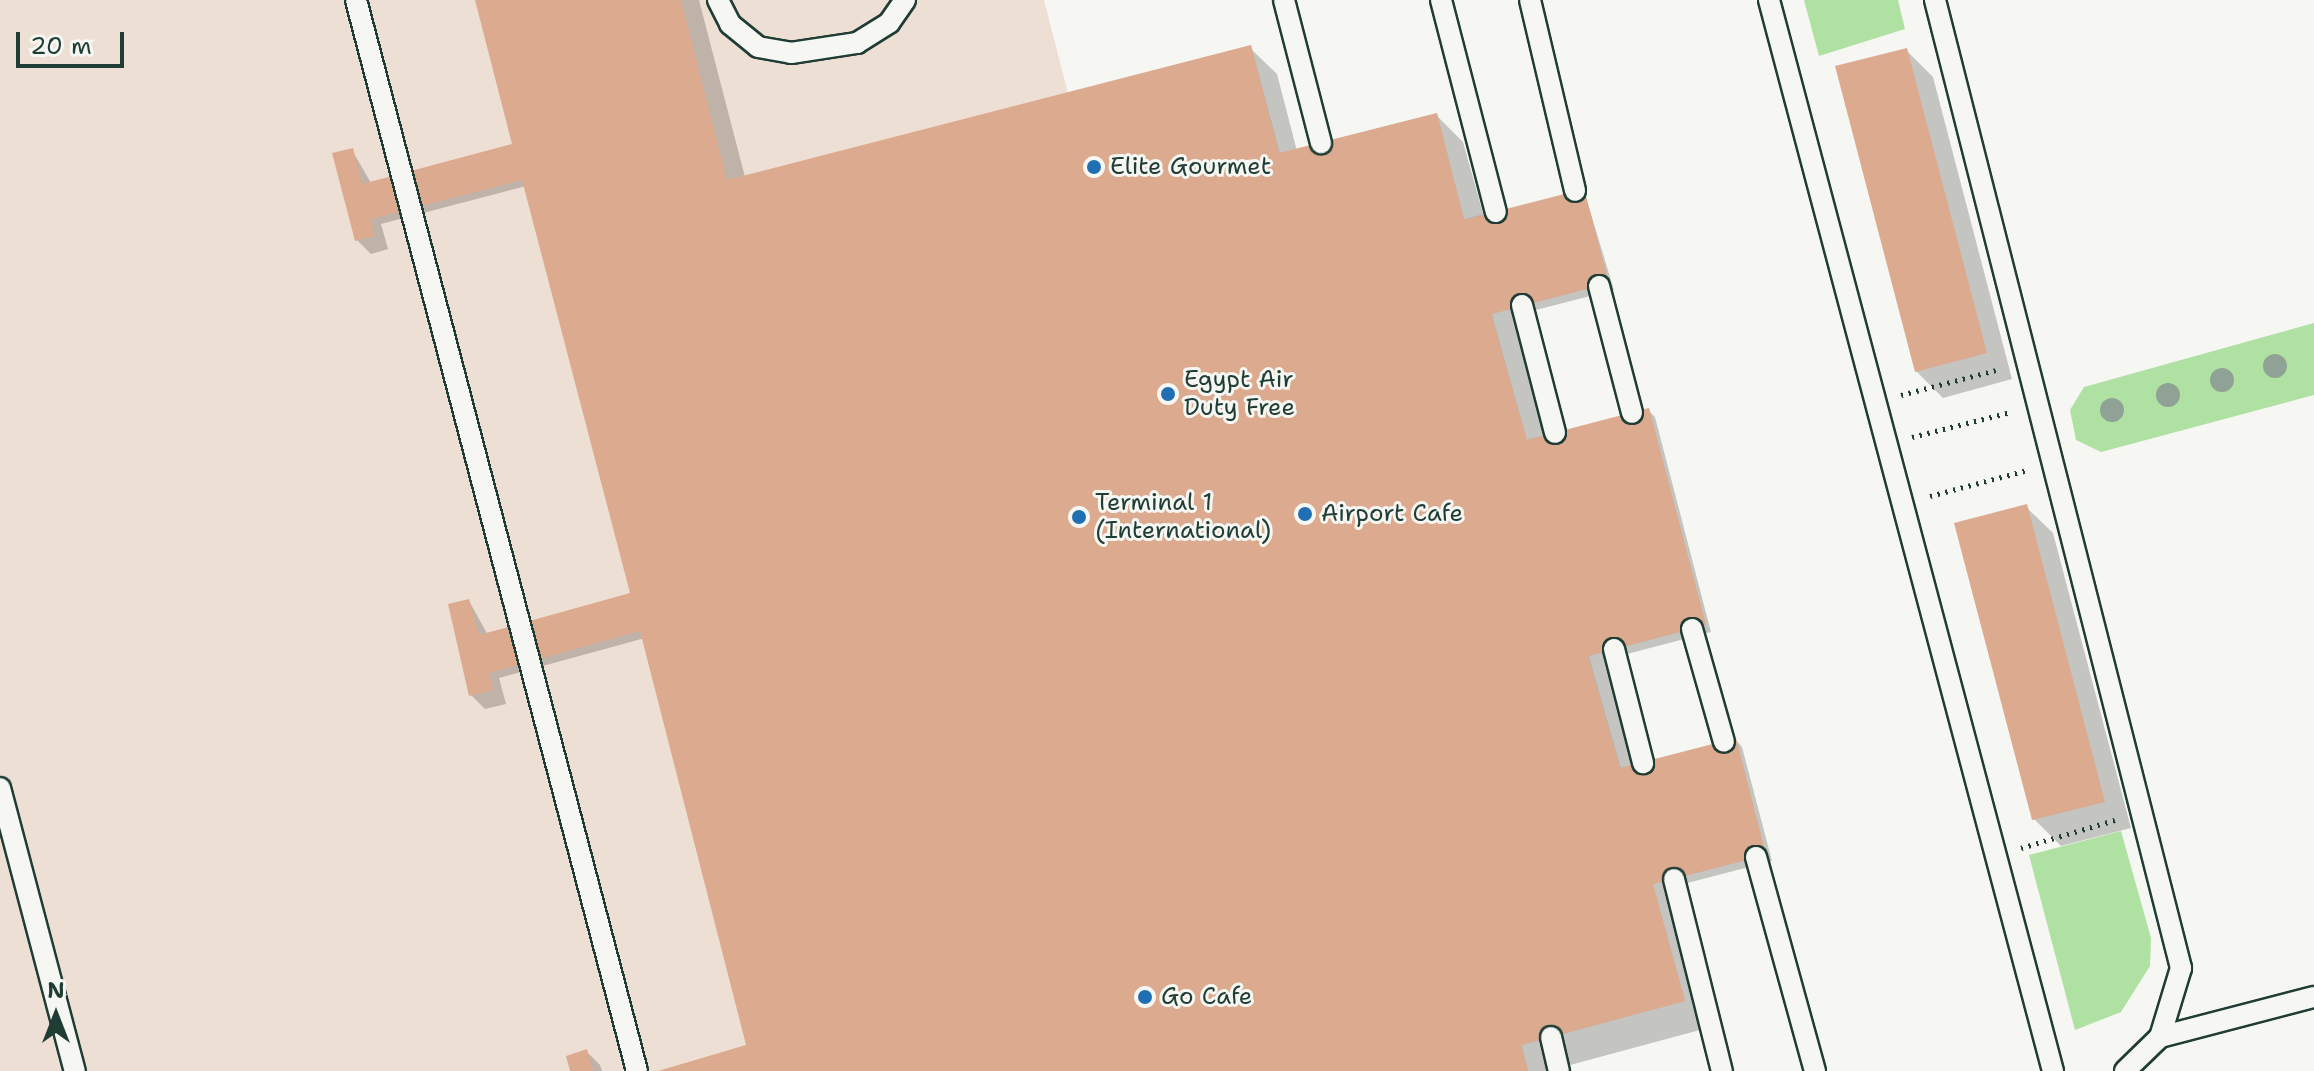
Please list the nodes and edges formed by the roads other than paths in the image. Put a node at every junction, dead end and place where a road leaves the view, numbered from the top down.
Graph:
1 (356, 0) edge
2 (718, 0) edge
3 (905, 0) edge
4 (1284, 0) edge
5 (1441, 0) edge
6 (1530, 0) edge
7 (1769, 0) edge
8 (1935, 0) edge
9 (1321, 143) dead end
10 (1575, 191) dead end
11 (1496, 212) dead end
12 (1599, 286) dead end
13 (1522, 305) dead end
14 (1632, 413) dead end
15 (1555, 433) dead end
16 (1692, 629) dead end
17 (1614, 649) dead end
18 (1724, 742) dead end
19 (1643, 763) dead end
20 (0, 788) edge
21 (1756, 857) dead end
22 (1674, 879) dead end
23 (2314, 997) edge
24 (1551, 1037) dead end
25 (2160, 1037) junction
26 (75, 1071) edge
27 (637, 1071) edge
28 (1559, 1071) edge
29 (1722, 1071) edge
30 (1815, 1071) edge
31 (2053, 1071) edge
32 (2125, 1071) edge

1 - 27 lane
2 - 3 lane
4 - 9 lane
5 - 11 lane
6 - 10 lane
7 - 31 lane
8 - 25 lane
12 - 14 lane
13 - 15 lane
16 - 18 lane
17 - 19 lane
20 - 26 lane
21 - 30 lane
22 - 29 lane
23 - 25 lane
24 - 28 lane
25 - 32 lane

